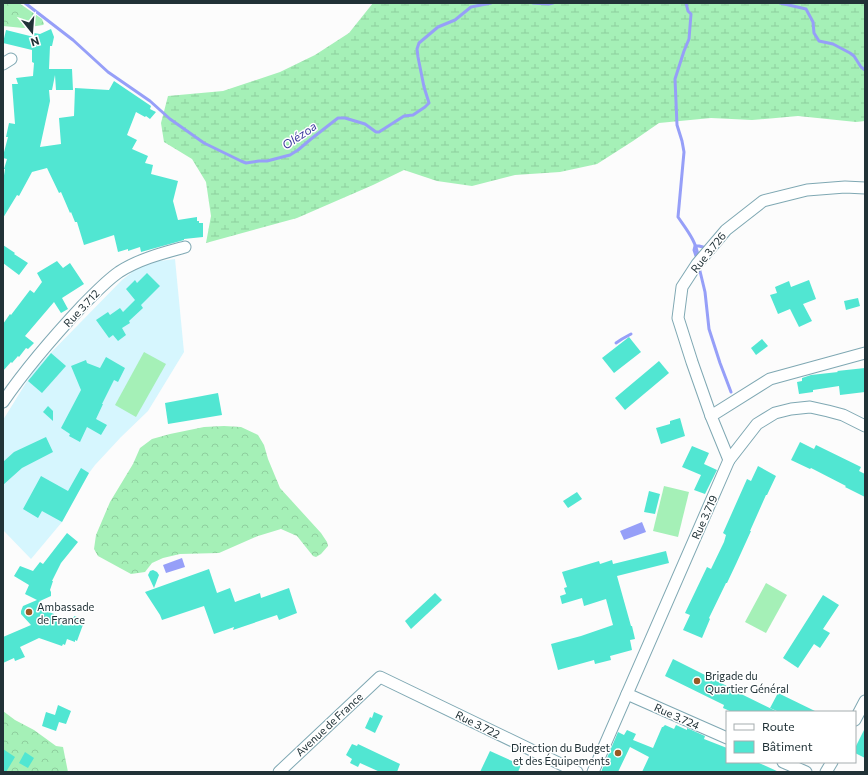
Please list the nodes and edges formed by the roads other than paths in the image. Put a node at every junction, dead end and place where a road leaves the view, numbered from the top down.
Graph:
1 (865, 188) edge
2 (185, 247) dead end
3 (865, 353) edge
4 (3, 402) edge
5 (712, 416) junction
6 (865, 426) edge
7 (729, 460) junction
8 (380, 677) joint
9 (627, 694) junction
10 (865, 701) edge
11 (856, 718) edge
12 (726, 738) edge
13 (785, 763) edge
14 (831, 763) edge
15 (282, 771) edge
16 (577, 772) edge
17 (593, 772) edge
18 (806, 772) edge
19 (826, 772) edge

1 - 5 street, Rue 3.726
2 - 4 street, Rue 3.712
3 - 5 street
5 - 7 street
6 - 7 street, Rue 3.719
7 - 9 street, Rue 3.719
8 - 15 street, Avenue de France
8 - 16 street, Rue 3.722
9 - 12 street, Rue 3.724
9 - 17 street, Rue 3.719
10 - 11 street
13 - 18 street
14 - 19 street

